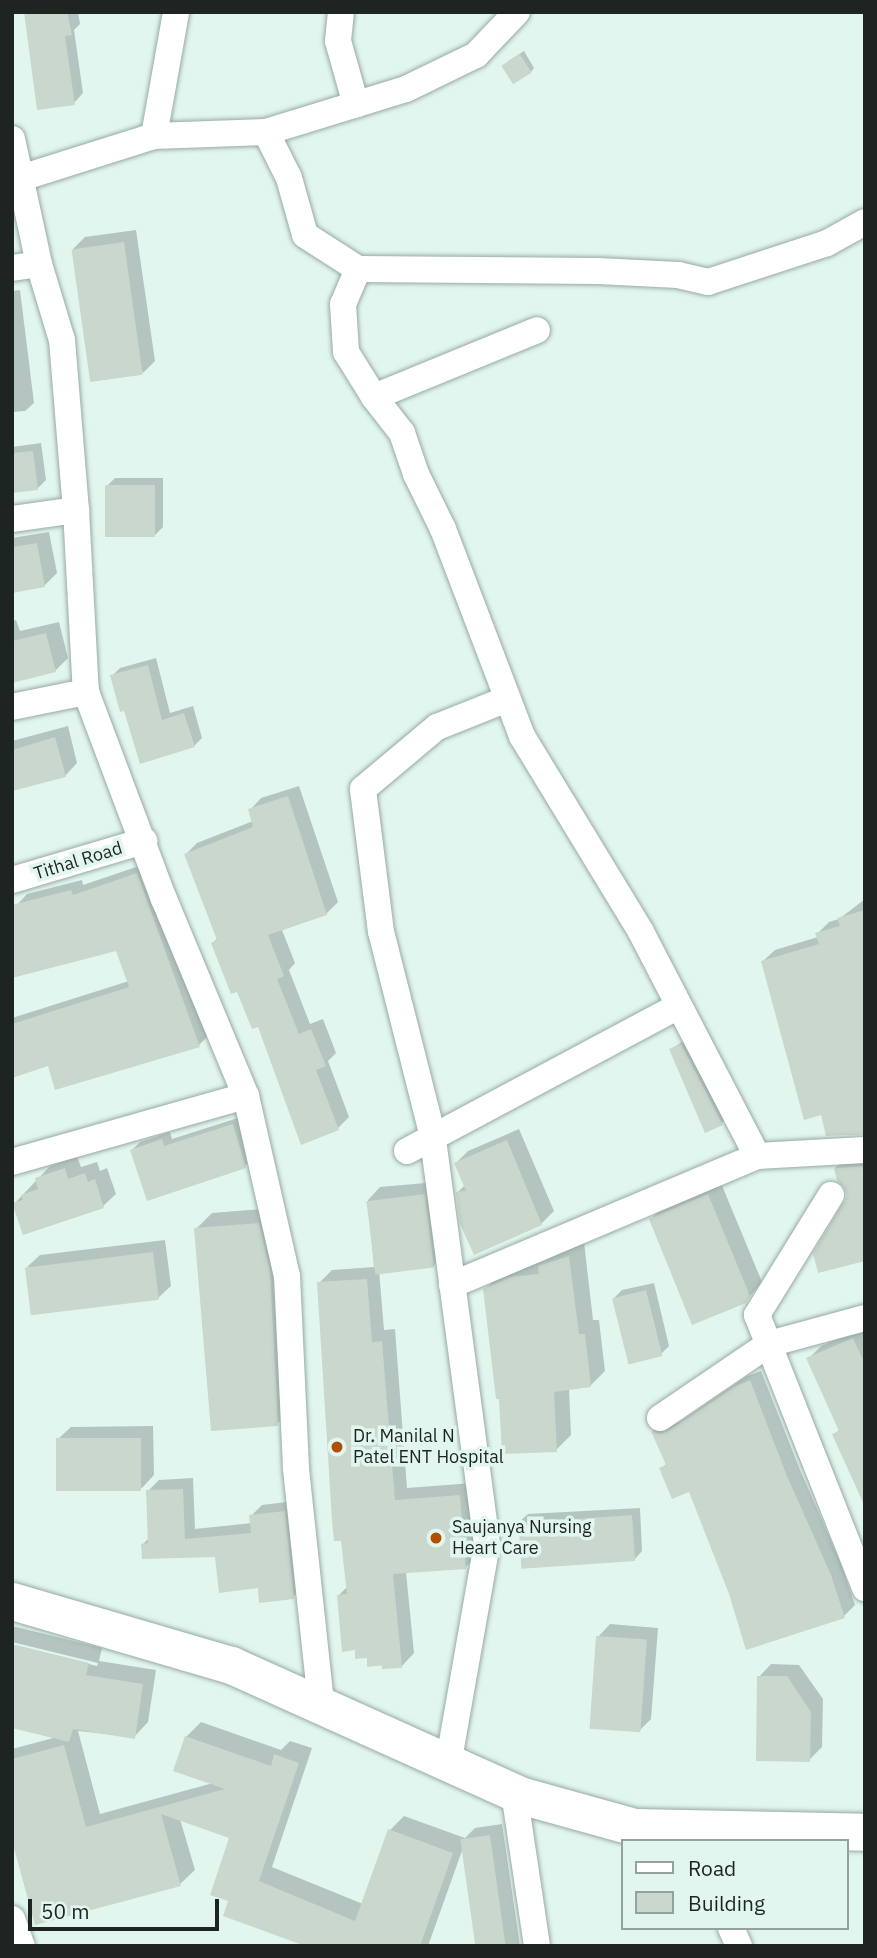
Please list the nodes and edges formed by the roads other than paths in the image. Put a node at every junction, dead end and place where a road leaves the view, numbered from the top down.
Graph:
1 (176, 12) edge
2 (341, 12) edge
3 (517, 12) edge
4 (356, 105) junction
5 (266, 132) junction
6 (154, 136) junction
7 (12, 139) edge
8 (21, 178) junction
9 (865, 222) edge
10 (39, 264) junction
11 (12, 268) edge
12 (358, 269) junction
13 (537, 330) dead end
14 (374, 397) junction
15 (76, 510) junction
16 (12, 519) edge
17 (86, 692) junction
18 (507, 699) junction
19 (12, 707) edge
20 (144, 841) junction
21 (12, 880) edge
22 (679, 1006) junction
23 (246, 1096) junction
24 (433, 1137) junction
25 (865, 1150) edge
26 (407, 1151) dead end
27 (757, 1156) junction
28 (12, 1162) edge
29 (831, 1195) dead end
30 (452, 1285) junction
31 (865, 1318) edge
32 (769, 1344) junction
33 (660, 1418) dead end
34 (865, 1588) edge
35 (12, 1601) edge
36 (321, 1703) junction
37 (449, 1765) junction
38 (514, 1792) junction
39 (865, 1832) edge
40 (686, 1835) edge
41 (12, 1919) edge
42 (732, 1930) edge
43 (22, 1946) edge
44 (537, 1946) edge
45 (739, 1946) edge

1 - 6 street
2 - 4 street
3 - 4 street
4 - 5 street
5 - 6 street
5 - 12 street
6 - 8 street
7 - 8 street
8 - 10 street
9 - 12 street
10 - 11 street
10 - 15 street
12 - 14 street
13 - 14 street
14 - 18 street
15 - 16 street
15 - 17 street
17 - 19 street
17 - 20 street
18 - 22 street
18 - 24 street
20 - 21 street, Tithal Road
20 - 23 street
22 - 24 street
22 - 27 street
23 - 28 street
23 - 36 street
24 - 26 street
24 - 30 street
25 - 27 street
27 - 30 street
29 - 32 street
30 - 37 street
31 - 32 street
32 - 33 street
32 - 34 street
35 - 36 street
36 - 37 street
37 - 38 street
38 - 40 street
38 - 44 street
39 - 40 street
41 - 43 street
42 - 45 street

